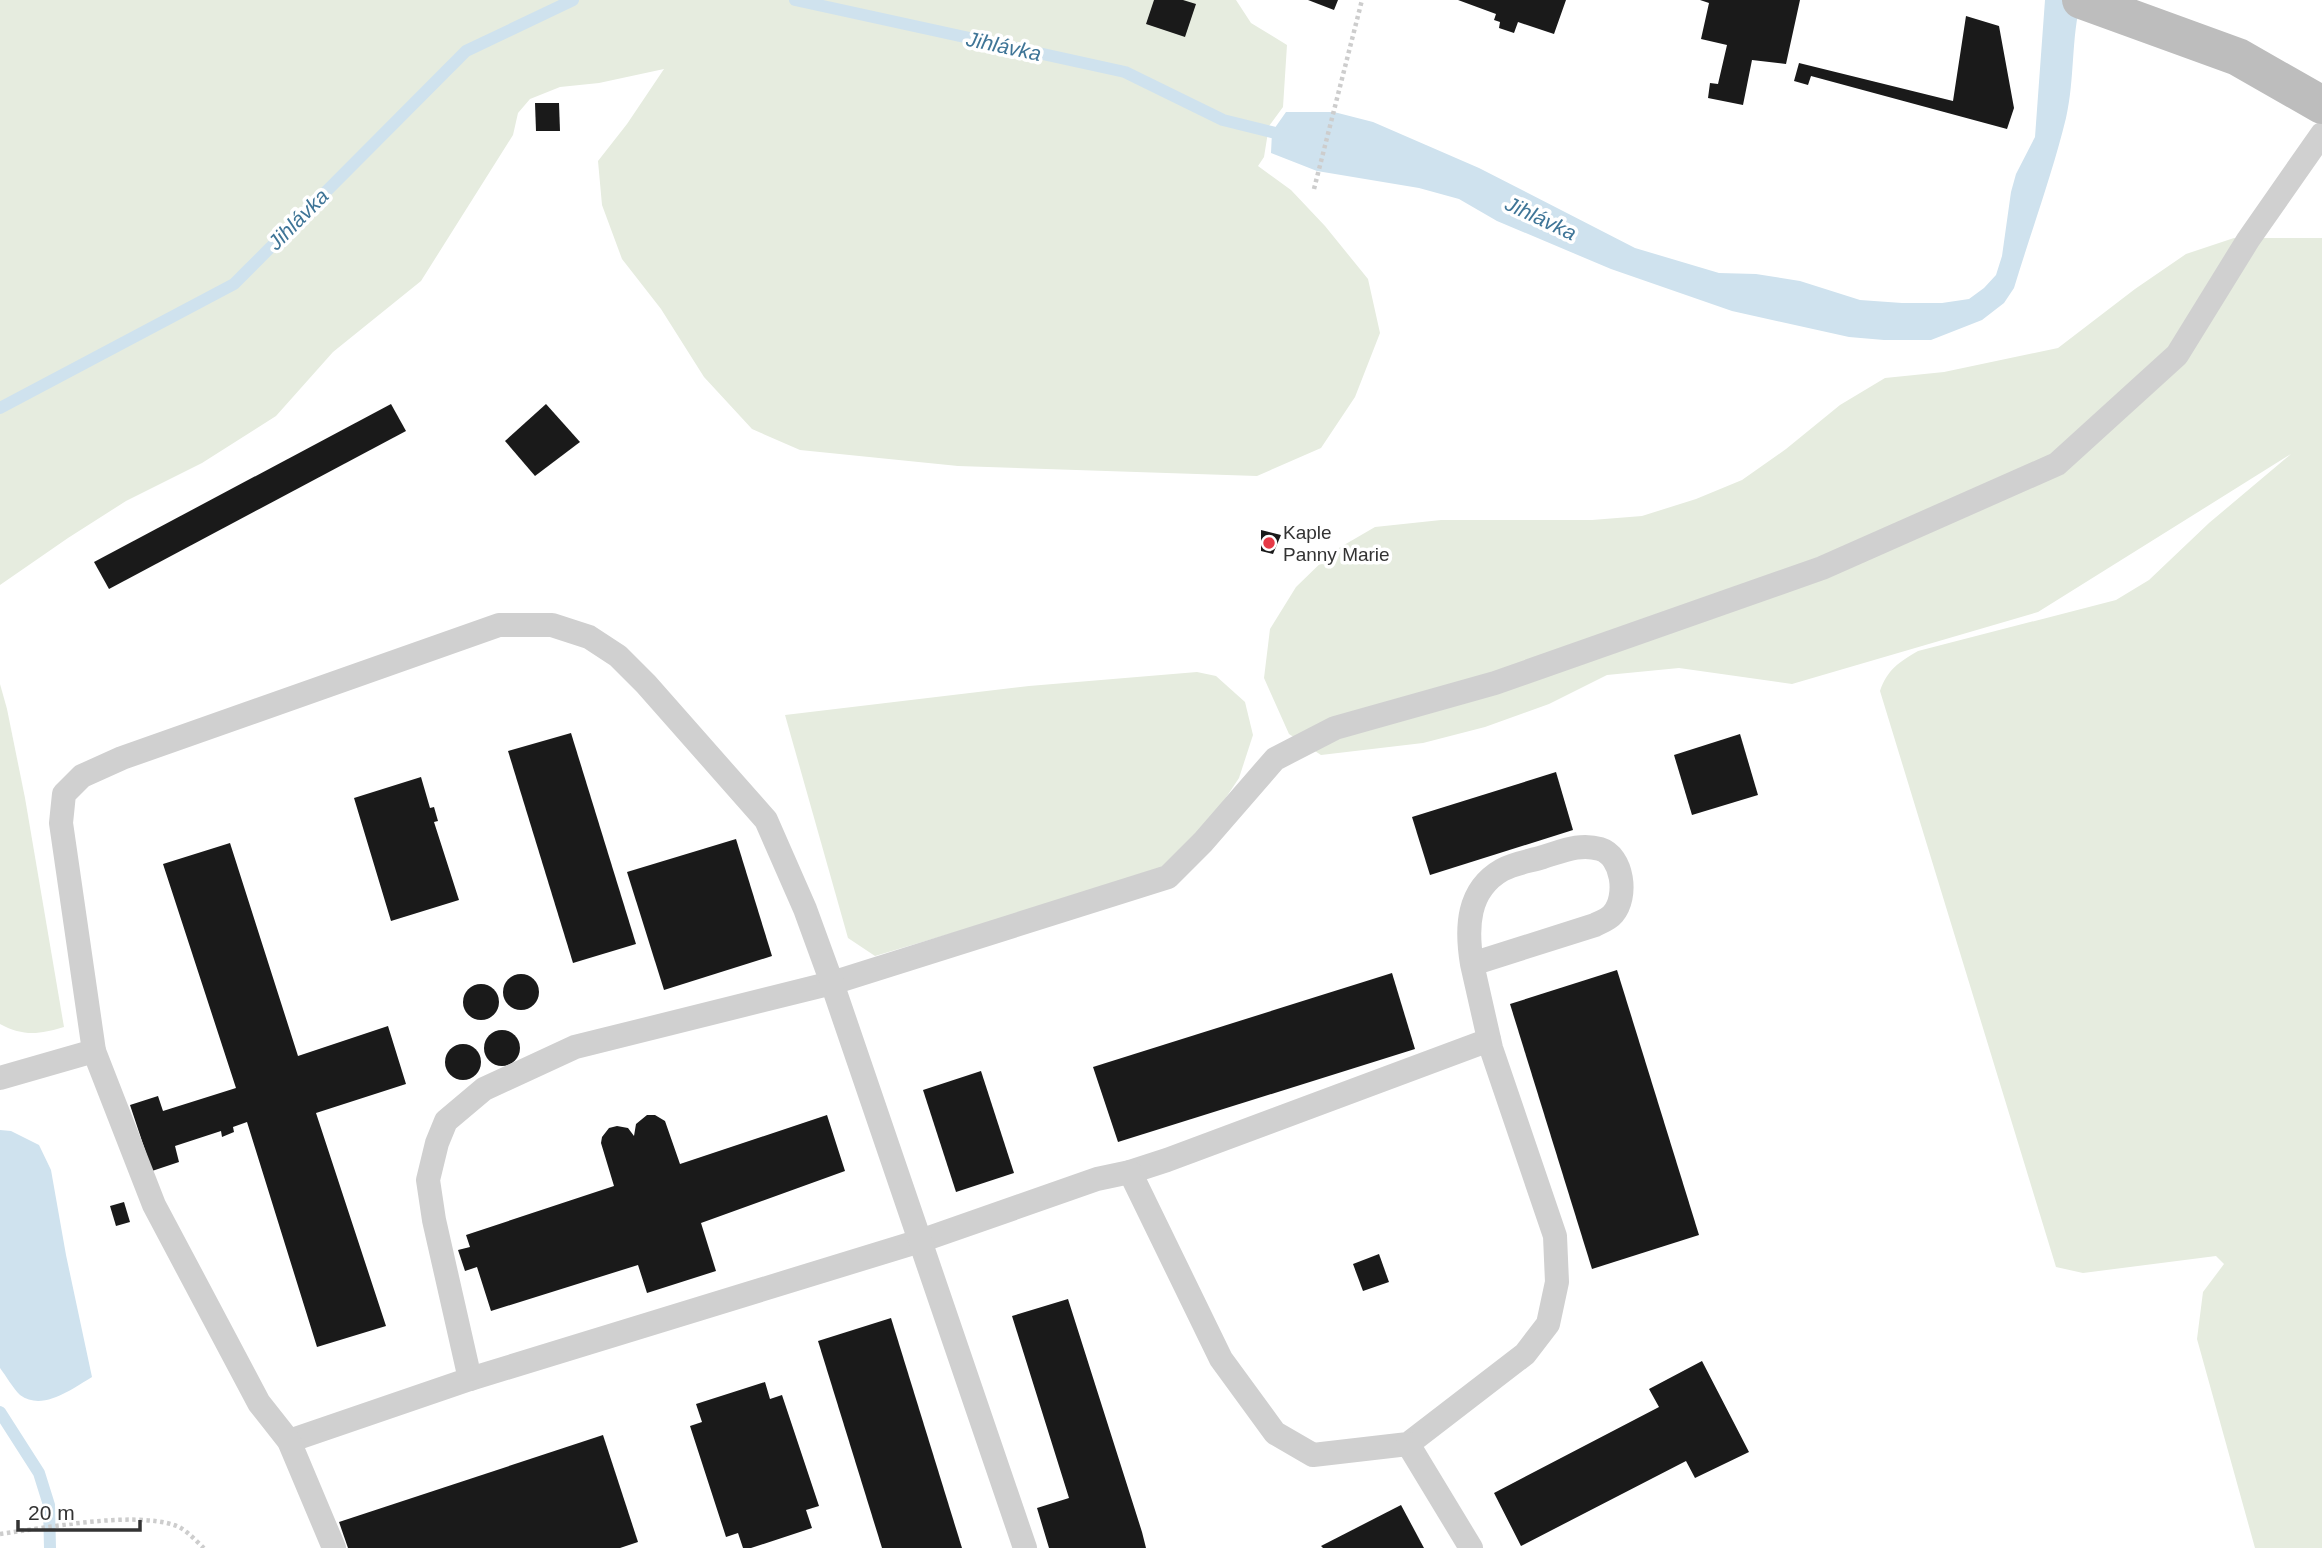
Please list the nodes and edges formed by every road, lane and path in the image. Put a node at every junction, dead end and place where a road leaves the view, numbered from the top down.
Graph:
1 (1362, 0) edge
2 (2081, 0) edge
3 (2322, 104) edge
4 (2322, 134) edge
5 (1314, 189) dead end
6 (1472, 964) junction
7 (832, 983) junction
8 (1489, 1040) junction
9 (94, 1051) junction
10 (0, 1078) edge
11 (1130, 1172) junction
12 (920, 1241) junction
13 (470, 1379) junction
14 (289, 1441) junction
15 (1408, 1444) junction
16 (0, 1534) edge
17 (204, 1548) edge
18 (334, 1548) edge
19 (1026, 1548) edge
20 (1471, 1548) edge

1 - 5 path
2 - 3 main road
4 - 7 lane
6 - 6 lane
6 - 8 lane
7 - 9 lane
7 - 12 lane
7 - 13 lane
8 - 11 lane
8 - 15 lane
9 - 10 lane
9 - 14 lane
11 - 12 lane
11 - 15 lane
12 - 13 lane
12 - 19 lane
13 - 14 lane
14 - 18 lane
15 - 20 lane
16 - 17 path

